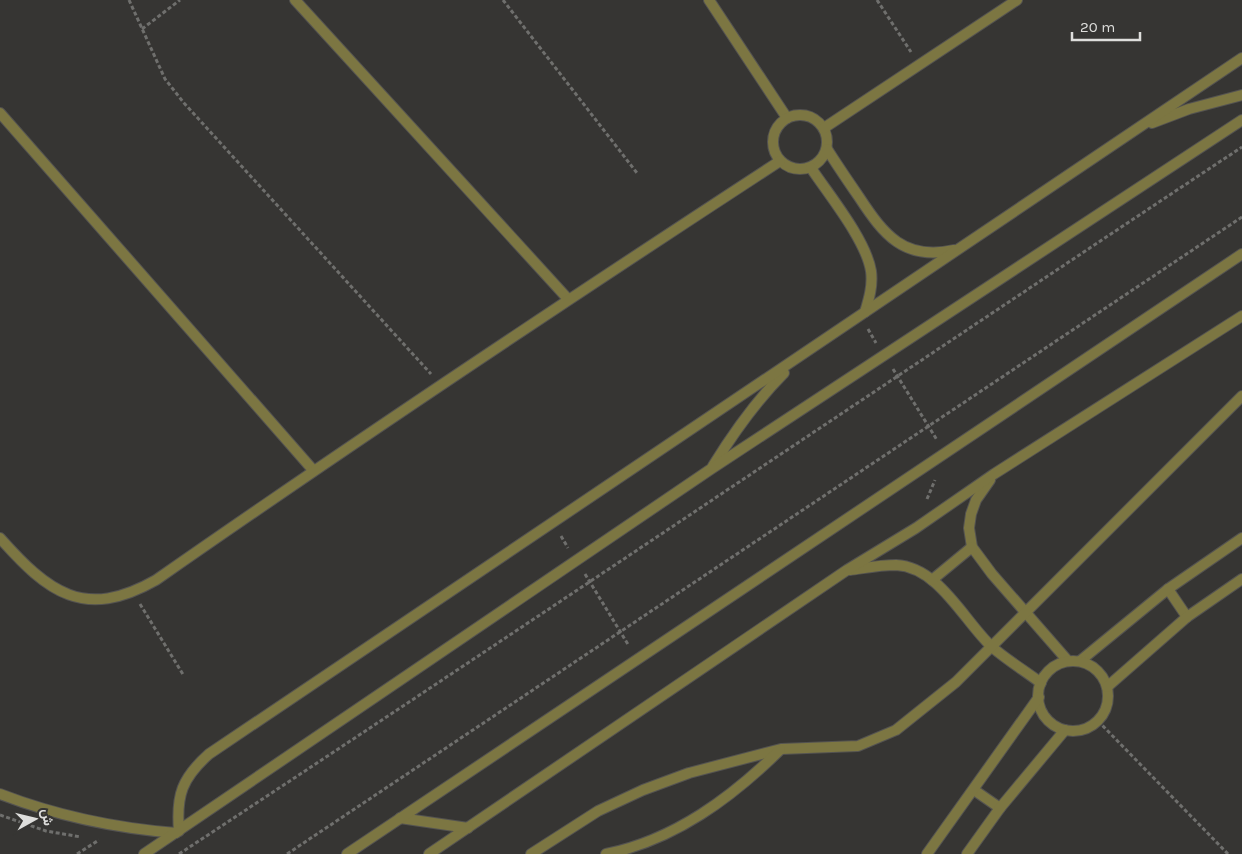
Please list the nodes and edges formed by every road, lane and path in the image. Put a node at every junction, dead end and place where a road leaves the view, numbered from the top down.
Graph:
1 (129, 0) edge
2 (180, 0) edge
3 (295, 0) edge
4 (503, 0) edge
5 (709, 0) edge
6 (877, 0) edge
7 (1017, 0) edge
8 (142, 28) junction
9 (1242, 58) edge
10 (919, 65) junction
11 (1242, 95) edge
12 (0, 113) edge
13 (787, 118) junction
14 (1242, 120) edge
15 (824, 128) junction
16 (1138, 128) junction
17 (1242, 147) edge
18 (826, 149) junction
19 (780, 161) junction
20 (811, 168) junction
21 (637, 173) dead end
22 (1242, 217) edge
23 (960, 248) junction
24 (1242, 254) edge
25 (568, 299) junction
26 (862, 314) junction
27 (1242, 316) edge
28 (803, 354) junction
29 (884, 355) junction
30 (897, 376) junction
31 (441, 384) junction
32 (1242, 396) edge
33 (928, 427) junction
34 (945, 453) junction
35 (711, 469) junction
36 (314, 470) junction
37 (994, 474) junction
38 (553, 522) junction
39 (916, 528) junction
40 (0, 538) edge
41 (1242, 538) edge
42 (972, 547) junction
43 (576, 561) junction
44 (846, 570) junction
45 (1242, 579) edge
46 (932, 580) junction
47 (591, 583) junction
48 (1168, 590) junction
49 (133, 593) junction
50 (1026, 613) junction
51 (1187, 617) junction
52 (620, 632) junction
53 (991, 646) junction
54 (638, 660) junction
55 (1068, 661) junction
56 (1080, 662) junction
57 (184, 676) dead end
58 (1041, 684) junction
59 (1107, 687) junction
60 (1038, 697) junction
61 (1098, 721) junction
62 (1065, 730) junction
63 (781, 749) junction
64 (974, 790) junction
65 (0, 794) edge
66 (1000, 808) junction
67 (0, 815) edge
68 (400, 818) junction
69 (468, 828) junction
70 (178, 832) junction
71 (77, 854) edge
72 (144, 854) edge
73 (179, 854) edge
74 (287, 854) edge
75 (347, 854) edge
76 (429, 854) edge
77 (531, 854) edge
78 (606, 854) edge
79 (927, 854) edge
80 (967, 854) edge
81 (1228, 854) edge

1 - 8 path
2 - 8 path
3 - 25 street
4 - 21 path
5 - 13 street
6 - 10 path
7 - 10 street
8 - 31 path
9 - 16 street
10 - 15 street
11 - 16 street
12 - 36 street
13 - 15 street
13 - 19 street
14 - 29 street
15 - 18 street
16 - 23 street
17 - 30 path
18 - 20 street
18 - 23 street
19 - 20 street
19 - 25 street
20 - 26 street
22 - 33 path
23 - 26 street
24 - 34 street
25 - 31 street
26 - 28 street
26 - 29 path
27 - 37 street
28 - 35 street
28 - 38 street
29 - 30 path
29 - 35 street
30 - 33 path
30 - 47 path
31 - 36 street
32 - 50 street
33 - 34 path
33 - 52 path
34 - 39 path
34 - 54 street
35 - 43 street
36 - 49 street
37 - 39 street
37 - 42 street
38 - 43 path
38 - 70 street
39 - 44 street
40 - 49 street
41 - 48 street
42 - 46 street
42 - 50 street
43 - 47 path
43 - 70 street
44 - 46 street
44 - 69 street
45 - 51 street
46 - 53 street
47 - 52 path
47 - 73 path
48 - 51 street
48 - 56 street
49 - 57 path
50 - 53 street
50 - 55 street
51 - 59 street
52 - 54 path
52 - 74 path
53 - 58 street
53 - 63 street
54 - 68 street
55 - 56 street
55 - 58 street
56 - 59 street
58 - 60 street
59 - 61 street
60 - 62 street
60 - 64 street
61 - 62 street
61 - 81 path
62 - 66 street
63 - 77 street
63 - 78 street
64 - 66 street
64 - 79 street
65 - 70 street
66 - 80 street
67 - 71 path
68 - 69 street
68 - 75 street
69 - 76 street
70 - 72 street

